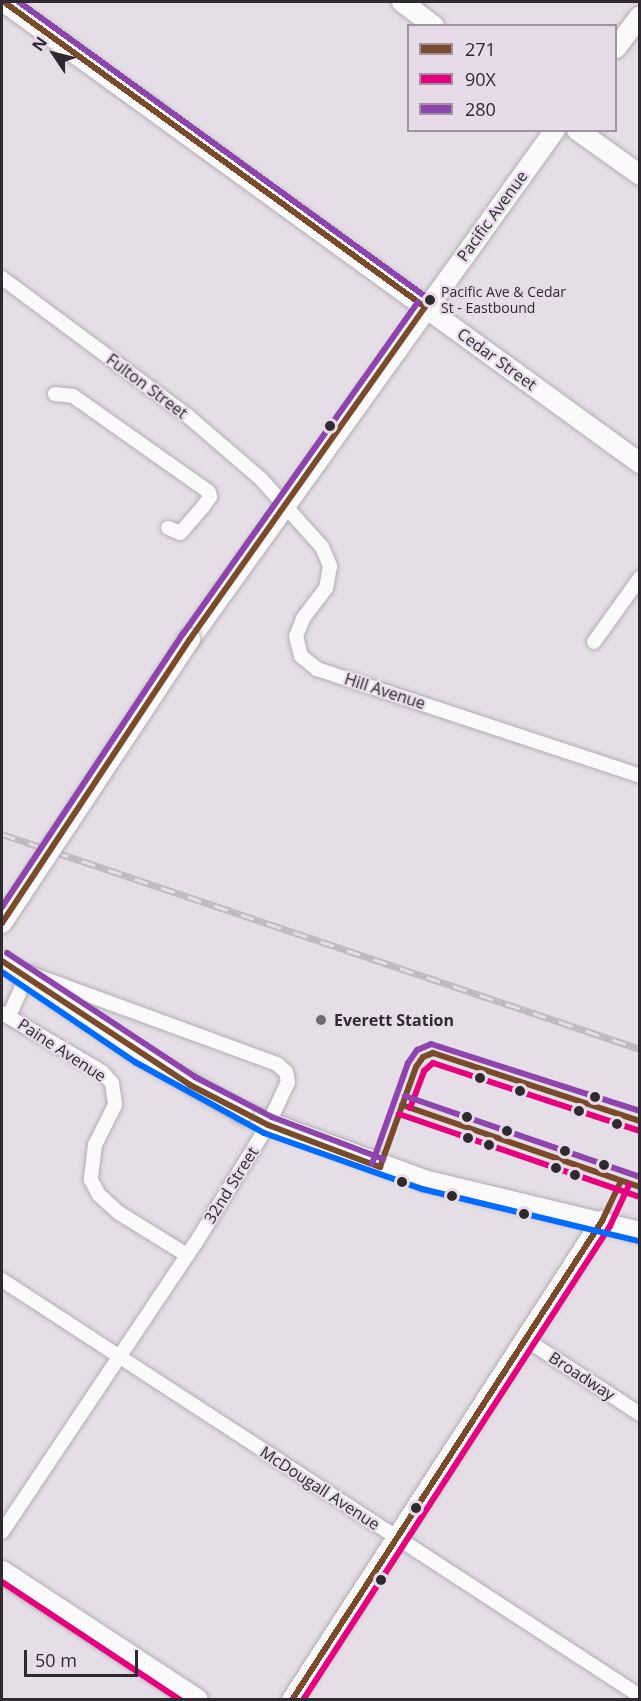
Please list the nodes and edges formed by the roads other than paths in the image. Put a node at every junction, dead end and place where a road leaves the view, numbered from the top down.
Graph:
1 (4, 2) edge
2 (402, 2) edge
3 (639, 16) edge
4 (431, 24) edge
5 (617, 45) edge
6 (554, 132) edge
7 (580, 132) edge
8 (639, 175) edge
9 (2, 278) edge
10 (425, 307) junction
11 (55, 394) dead end
12 (639, 463) edge
13 (285, 504) junction
14 (168, 528) dead end
15 (639, 578) edge
16 (594, 642) dead end
17 (639, 776) edge
18 (2, 924) edge
19 (2, 961) edge
20 (5, 1014) edge
21 (268, 1125) junction
22 (602, 1221) junction
23 (639, 1232) edge
24 (187, 1254) junction
25 (2, 1280) edge
26 (525, 1338) junction
27 (119, 1358) junction
28 (639, 1414) edge
29 (2, 1532) edge
30 (395, 1537) junction
31 (2, 1572) edge
32 (639, 1696) edge
33 (197, 1700) edge
34 (292, 1700) edge

1 - 10 street, Cedar Street
2 - 4 street
3 - 5 street
6 - 10 street, Pacific Avenue
7 - 8 street
9 - 13 street, Fulton Street
10 - 12 street, Cedar Street
10 - 13 street, Pacific Avenue
11 - 14 street
13 - 17 street, Hill Avenue
13 - 18 street, Pacific Avenue, bridge
15 - 16 street
19 - 21 street, bridge
20 - 21 street, 32nd Street
20 - 24 street, Paine Avenue
21 - 22 street
21 - 24 street, 32nd Street
22 - 23 street
22 - 26 street
24 - 27 street, 32nd Street
25 - 27 street, McDougall Avenue
26 - 28 street, Broadway
26 - 30 street
27 - 29 street, 32nd Street
27 - 30 street, McDougall Avenue
30 - 32 street, McDougall Avenue
30 - 34 street
31 - 33 main road

